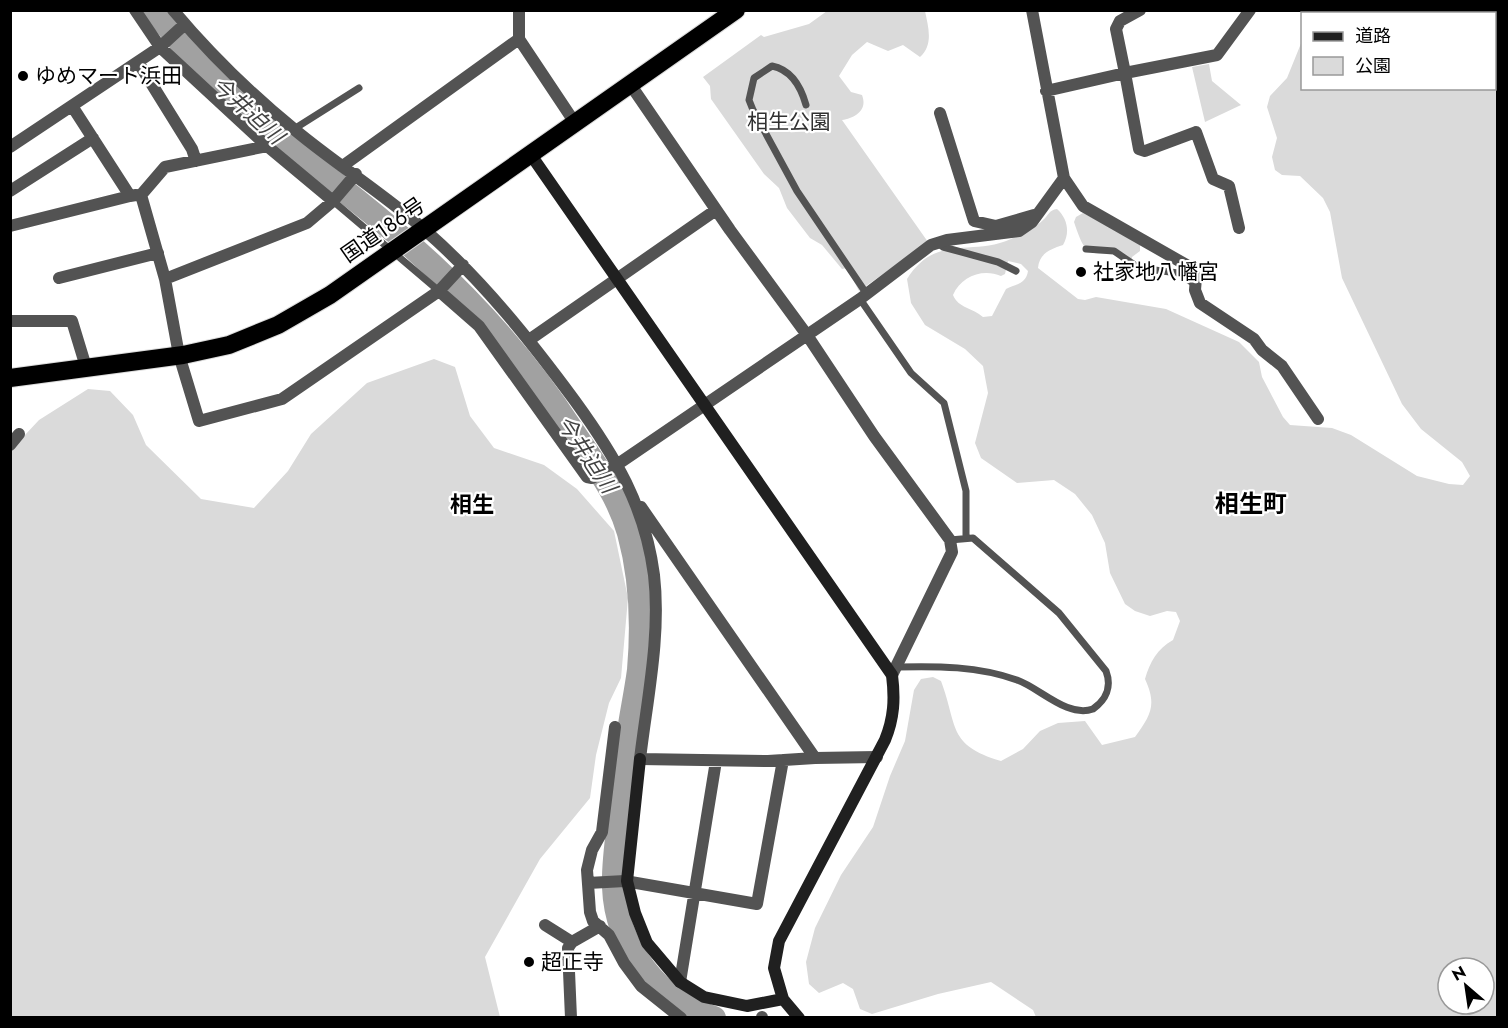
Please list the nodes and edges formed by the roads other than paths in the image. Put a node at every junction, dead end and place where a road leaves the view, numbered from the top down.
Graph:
1 (135, 10) edge
2 (173, 10) edge
3 (519, 10) edge
4 (736, 10) edge
5 (1032, 10) edge
6 (1140, 10) edge
7 (1250, 10) edge
8 (184, 25) junction
9 (519, 39) junction
10 (163, 45) junction
11 (138, 62) junction
12 (1125, 73) junction
13 (630, 84) junction
14 (359, 88) dead end
15 (1046, 91) junction
16 (806, 105) dead end
17 (72, 106) junction
18 (940, 113) dead end
19 (575, 123) junction
20 (294, 129) junction
21 (93, 138) junction
22 (267, 146) junction
23 (10, 147) edge
24 (531, 155) junction
25 (196, 160) junction
26 (344, 165) junction
27 (354, 177) junction
28 (1064, 178) junction
29 (10, 190) edge
30 (135, 195) junction
31 (335, 199) junction
32 (716, 210) junction
33 (1043, 210) junction
34 (10, 226) edge
35 (1239, 228) dead end
36 (420, 231) junction
37 (938, 243) junction
38 (395, 249) junction
39 (1086, 249) dead end
40 (158, 253) junction
41 (460, 268) junction
42 (1016, 271) dead end
43 (59, 278) dead end
44 (165, 279) junction
45 (618, 279) junction
46 (1196, 285) junction
47 (440, 289) junction
48 (863, 296) junction
49 (10, 321) edge
50 (807, 335) junction
51 (529, 340) junction
52 (179, 355) junction
53 (86, 367) junction
54 (10, 378) edge
55 (705, 404) junction
56 (1318, 419) dead end
57 (20, 434) dead end
58 (10, 445) edge
59 (614, 466) junction
60 (636, 501) junction
61 (966, 538) junction
62 (950, 540) junction
63 (895, 671) junction
64 (615, 726) dead end
65 (877, 757) junction
66 (815, 758) junction
67 (640, 759) junction
68 (783, 760) junction
69 (716, 761) junction
70 (626, 881) junction
71 (591, 883) junction
72 (694, 893) junction
73 (545, 925) dead end
74 (600, 926) junction
75 (572, 942) junction
76 (680, 982) junction
77 (783, 999) junction
78 (571, 1017) edge
79 (681, 1017) edge
80 (799, 1017) edge

1 - 10 street
2 - 8 street
3 - 9 street
4 - 13 highway, 国道186号
5 - 15 street
6 - 12 street
7 - 12 street
8 - 10 street
8 - 20 street
9 - 19 street
9 - 26 street
10 - 11 street
10 - 22 street
11 - 17 street
11 - 25 street
12 - 15 street
12 - 35 street
13 - 19 highway, 国道186号
13 - 32 street
14 - 20 lane
15 - 28 street
16 - 48 lane
17 - 21 street
17 - 23 street
18 - 33 street
19 - 24 highway, 国道186号
20 - 26 street
21 - 29 street
21 - 30 street
22 - 25 street
22 - 31 street
24 - 36 highway, 国道186号
24 - 45 street
25 - 30 street
26 - 27 street
27 - 31 street
27 - 36 street
28 - 33 street
28 - 46 street
30 - 34 street
30 - 40 street
31 - 38 lane
31 - 44 street
32 - 45 street
32 - 50 street
33 - 37 street
36 - 38 highway, 国道186号
36 - 41 street
37 - 42 lane
37 - 48 street
38 - 47 lane
38 - 52 highway, 国道186号
39 - 46 lane
40 - 43 street
40 - 44 street
41 - 47 street
41 - 51 street
44 - 52 street
45 - 51 street
45 - 55 street
46 - 56 street
47 - 52 street
47 - 59 street
48 - 50 street
48 - 61 lane
49 - 53 street
50 - 55 street
50 - 62 street
51 - 59 street
52 - 53 highway, 国道186号
53 - 54 highway, 国道186号
55 - 59 street
55 - 63 street
57 - 58 street
59 - 60 street
60 - 66 street
60 - 67 street
61 - 62 lane
61 - 63 lane
62 - 63 street
63 - 65 street
64 - 71 street
65 - 66 street
65 - 77 street
66 - 68 street
67 - 69 street
67 - 70 street
68 - 69 street
68 - 72 street
69 - 72 street
70 - 71 street
70 - 72 street
70 - 76 street
71 - 74 street
72 - 76 street
73 - 75 street
74 - 75 street
74 - 79 street
75 - 78 street
76 - 77 street
77 - 80 street

